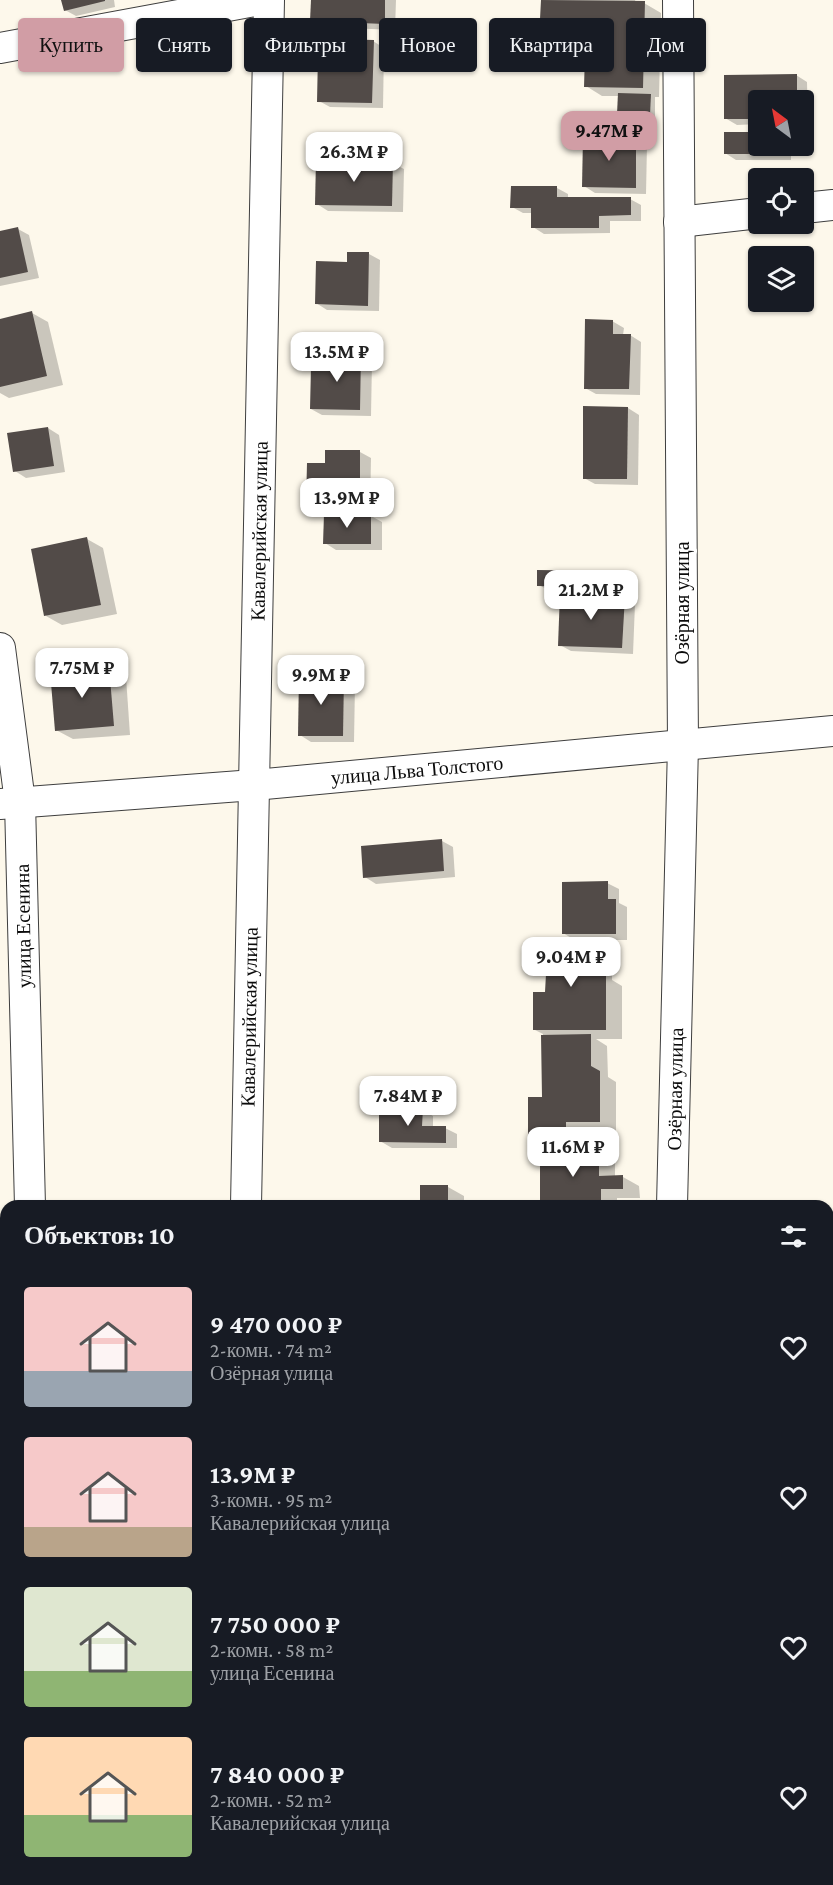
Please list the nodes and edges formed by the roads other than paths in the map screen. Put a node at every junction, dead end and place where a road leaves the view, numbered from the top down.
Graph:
1 (260, 0) edge
2 (269, 0) edge
3 (678, 0) edge
4 (0, 48) edge
5 (833, 205) edge
6 (814, 207) edge
7 (748, 214) edge
8 (679, 222) junction
9 (0, 648) edge
10 (833, 730) edge
11 (683, 745) junction
12 (254, 785) junction
13 (10, 803) edge
14 (30, 1200) edge
15 (246, 1200) edge
16 (672, 1200) edge

1 - 4 street
2 - 12 street, Кавалерийская улица
3 - 8 street, Озёрная улица
5 - 6 street
7 - 8 street
8 - 11 street, Озёрная улица
9 - 13 street, улица Есенина
10 - 11 street, улица Льва Толстого
11 - 12 street, улица Льва Толстого
11 - 16 street, Озёрная улица
12 - 13 street, улица Льва Толстого
12 - 15 street, Кавалерийская улица
13 - 14 street, улица Есенина

